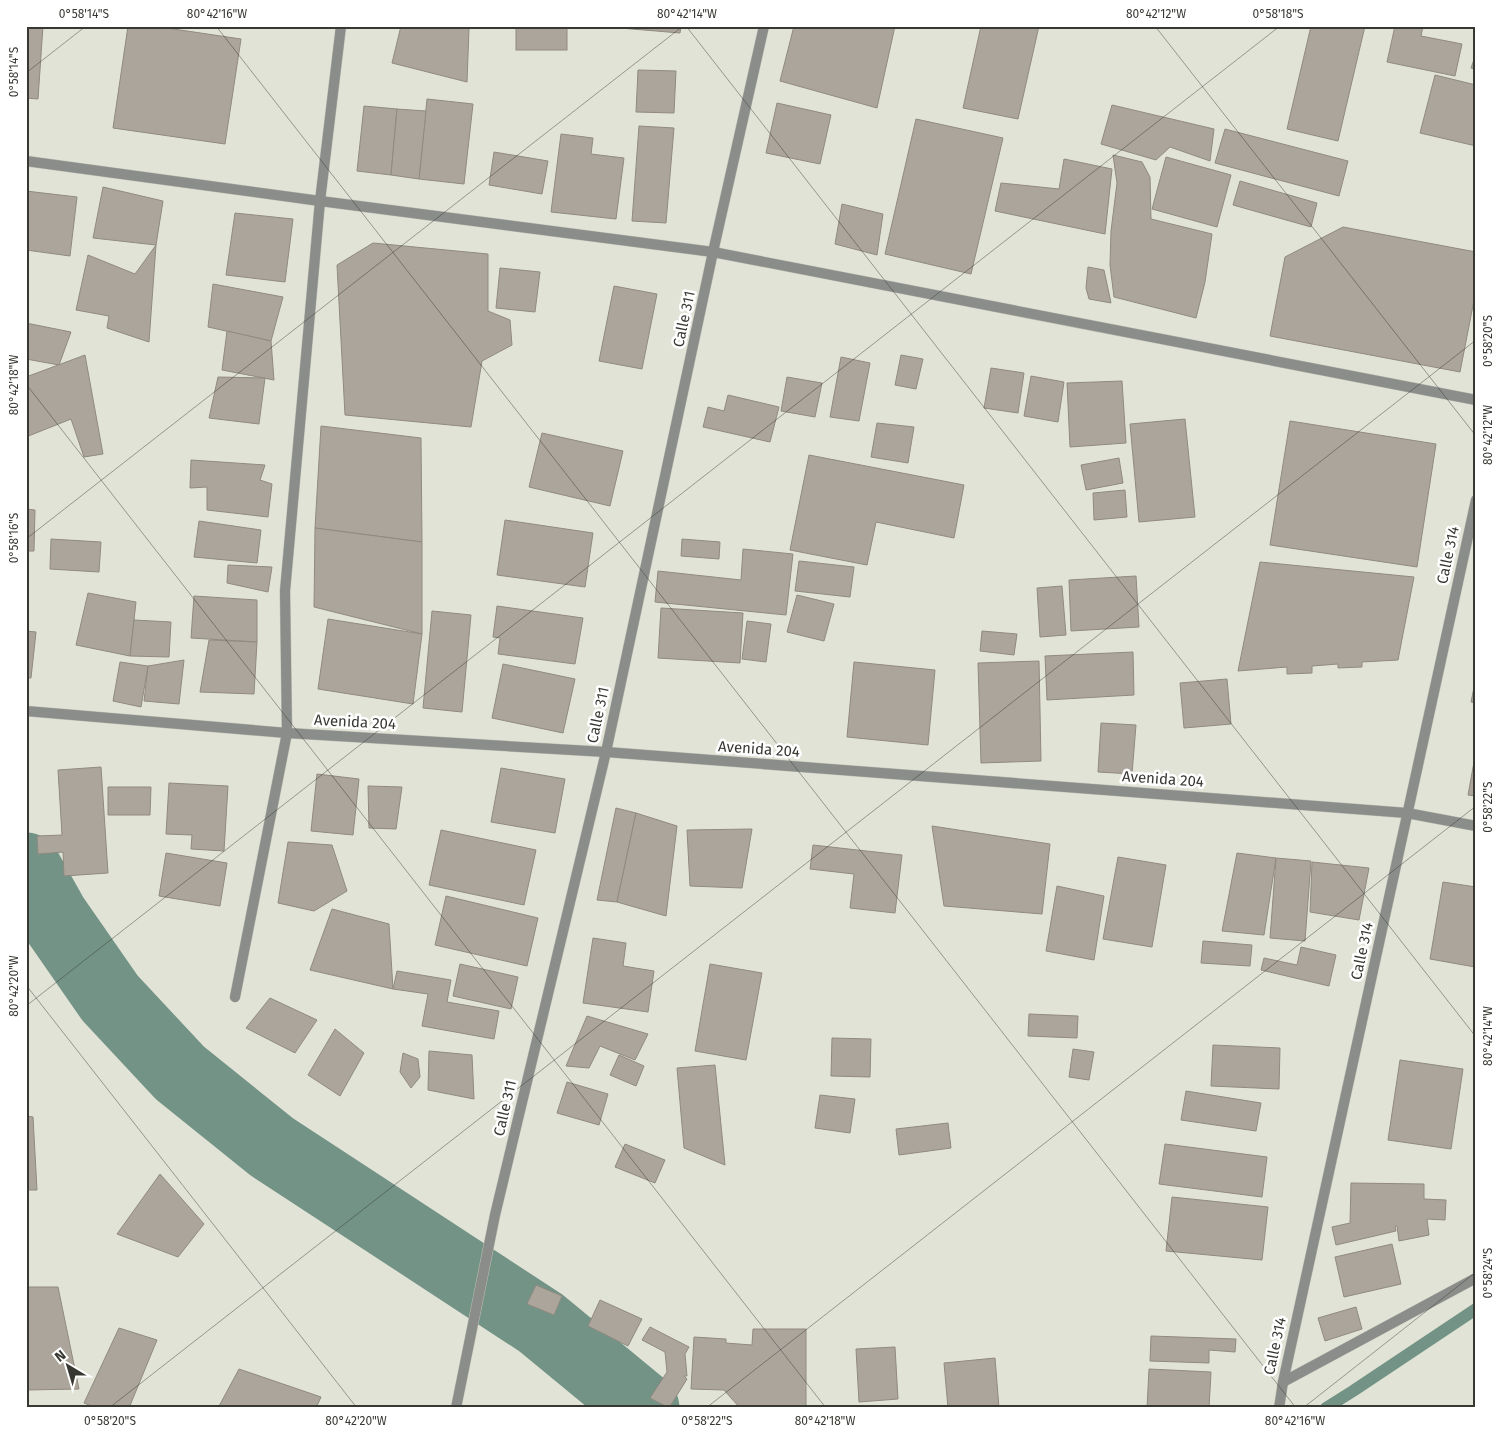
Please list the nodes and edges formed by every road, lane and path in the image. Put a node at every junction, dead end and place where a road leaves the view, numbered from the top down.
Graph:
1 (341, 26) edge
2 (764, 26) edge
3 (26, 161) edge
4 (320, 202) junction
5 (713, 252) junction
6 (1476, 400) edge
7 (1476, 500) edge
8 (26, 711) edge
9 (287, 733) junction
10 (606, 752) junction
11 (1407, 813) junction
12 (1476, 826) edge
13 (235, 997) dead end
14 (1476, 1278) edge
15 (1283, 1382) junction
16 (456, 1408) edge
17 (1278, 1408) edge

1 - 4 street
2 - 5 street, Calle 311
3 - 4 street
4 - 5 street
4 - 9 street
5 - 6 street
5 - 10 street, Calle 311
7 - 11 street, Calle 314
8 - 9 street, Avenida 204
9 - 10 street, Avenida 204
9 - 13 street
10 - 11 street, Avenida 204
10 - 16 street, Calle 311
11 - 12 street, Avenida 204
11 - 15 street, Calle 314
14 - 15 street
15 - 17 street, Calle 314

